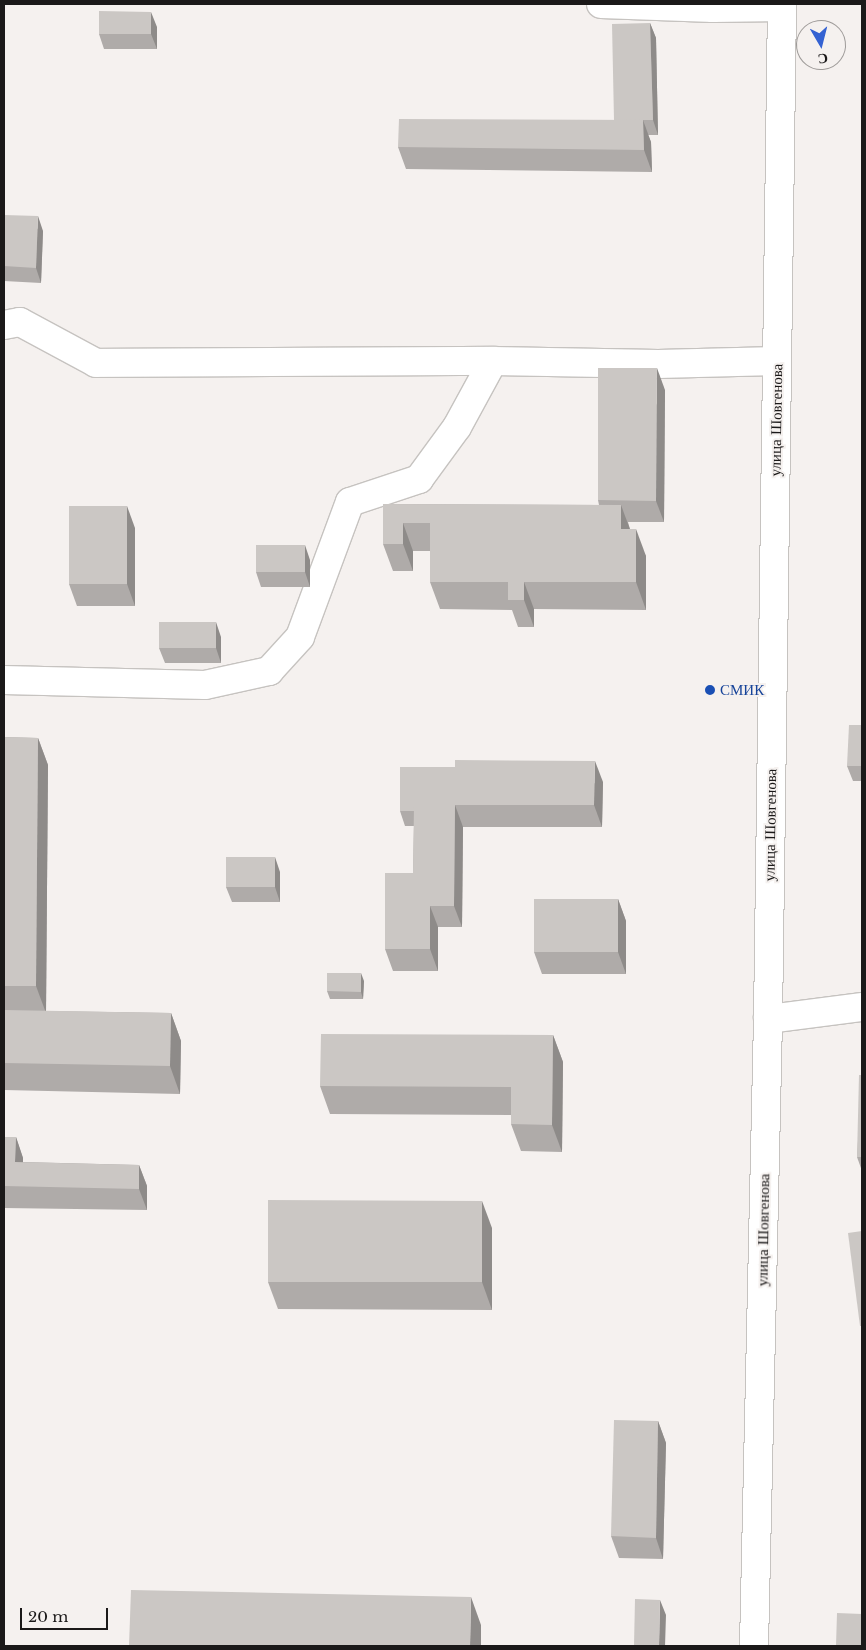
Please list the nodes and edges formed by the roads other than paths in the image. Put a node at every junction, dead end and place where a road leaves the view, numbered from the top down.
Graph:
1 (601, 4) edge
2 (782, 5) edge
3 (713, 6) edge
4 (4, 325) edge
5 (493, 361) junction
6 (777, 361) junction
7 (4, 680) edge
8 (862, 1007) edge
9 (768, 1020) junction
10 (754, 1646) edge

1 - 3 street
2 - 3 street
2 - 6 street, улица Шовгенова
4 - 5 street
5 - 6 street
5 - 7 street
6 - 9 street, улица Шовгенова
8 - 9 street
9 - 10 street, улица Шовгенова

